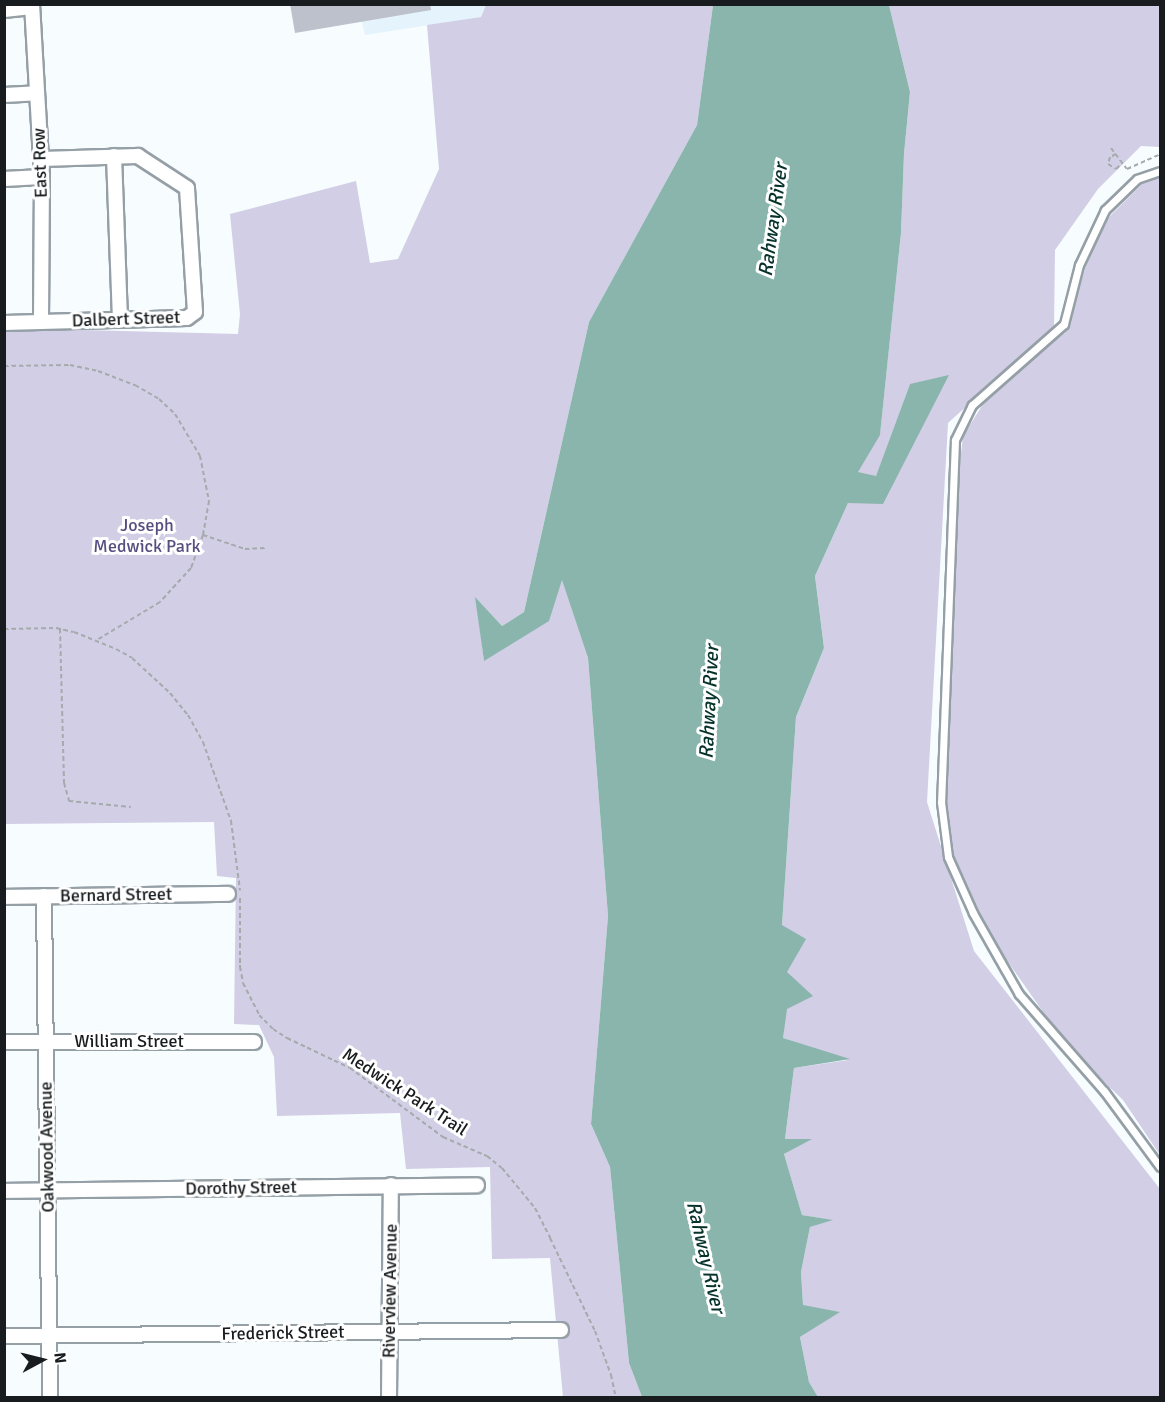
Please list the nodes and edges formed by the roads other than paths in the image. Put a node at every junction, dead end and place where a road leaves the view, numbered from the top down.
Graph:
1 (32, 6) edge
2 (4, 10) edge
3 (37, 93) junction
4 (4, 95) edge
5 (114, 156) junction
6 (41, 159) junction
7 (1161, 171) edge
8 (42, 177) junction
9 (4, 179) edge
10 (120, 320) junction
11 (40, 322) junction
12 (4, 323) edge
13 (228, 894) dead end
14 (44, 896) junction
15 (4, 897) edge
16 (45, 1041) junction
17 (254, 1041) dead end
18 (4, 1042) edge
19 (1161, 1167) edge
20 (391, 1185) junction
21 (477, 1185) dead end
22 (4, 1191) edge
23 (48, 1191) junction
24 (561, 1330) dead end
25 (389, 1331) junction
26 (4, 1336) edge
27 (49, 1336) junction
28 (50, 1398) edge
29 (389, 1398) edge

1 - 2 street
1 - 3 street, East Row
3 - 4 street
3 - 6 street, East Row
5 - 6 street
5 - 10 street
5 - 10 street, Dalbert Street
6 - 8 street, East Row
7 - 19 lane
8 - 9 street
8 - 11 street, East Row
10 - 11 street, Dalbert Street
11 - 12 street, Dalbert Street
13 - 14 street, Bernard Street
14 - 15 street, Bernard Street
14 - 16 street, Oakwood Avenue
16 - 17 street, William Street
16 - 18 street, William Street
16 - 23 street, Oakwood Avenue
20 - 21 street, Dorothy Street
20 - 23 street, Dorothy Street
20 - 25 street, Riverview Avenue
22 - 23 street, Dorothy Street
23 - 27 street, Oakwood Avenue
24 - 25 street, Frederick Street
25 - 27 street, Frederick Street
25 - 29 street, Riverview Avenue
26 - 27 street, Frederick Street
27 - 28 street, Oakwood Avenue

